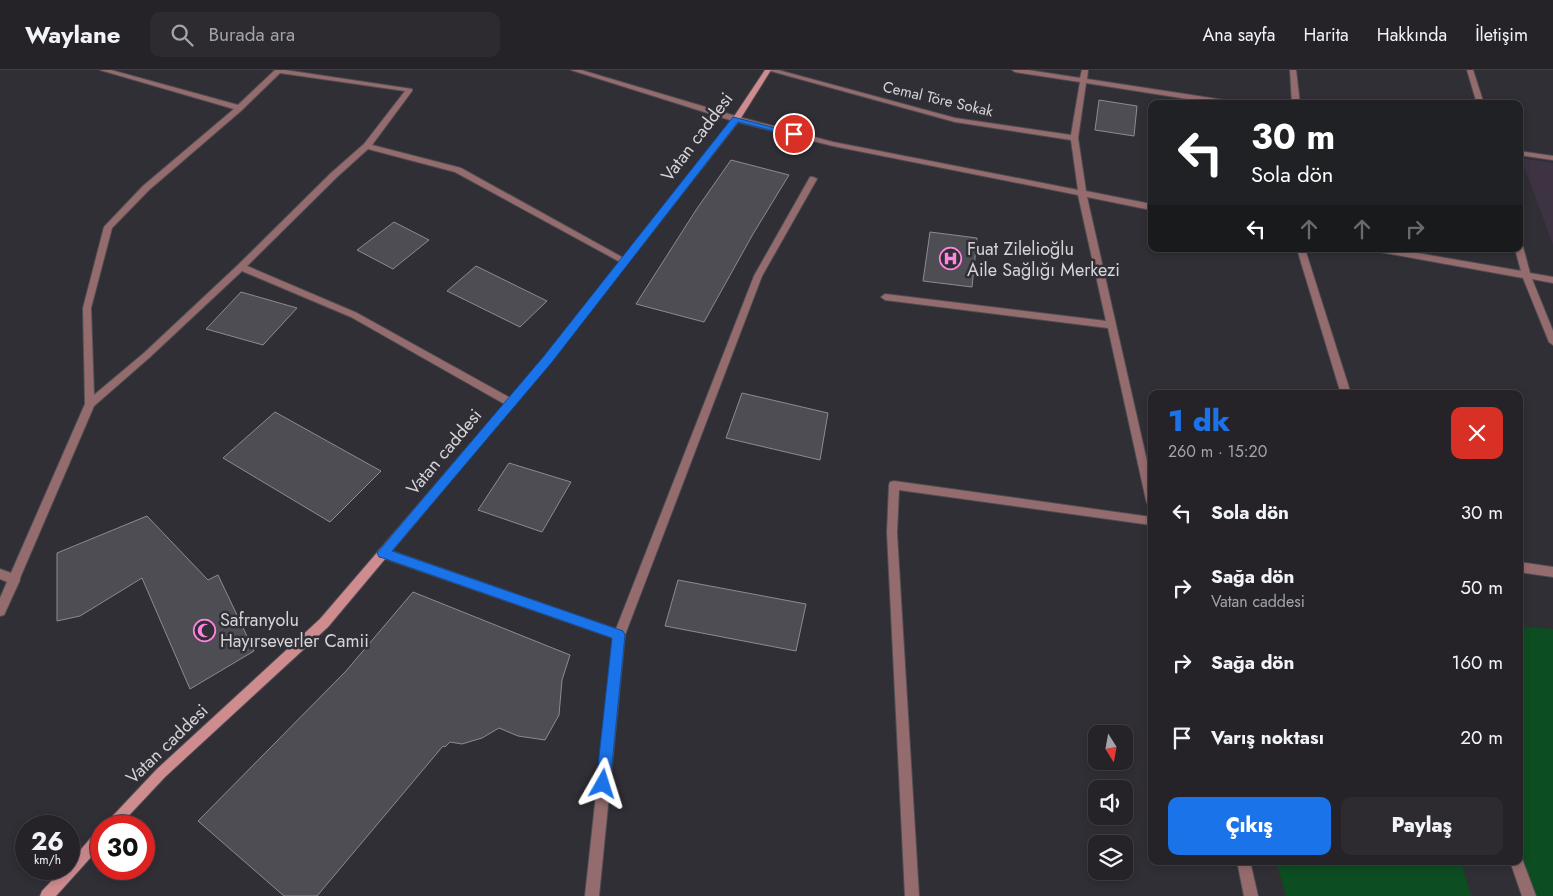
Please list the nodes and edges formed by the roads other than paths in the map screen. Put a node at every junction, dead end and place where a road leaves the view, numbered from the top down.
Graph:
1 (103, 70) edge
2 (279, 70) edge
3 (574, 70) edge
4 (769, 70) edge
5 (1015, 70) edge
6 (1085, 70) edge
7 (1293, 70) edge
8 (1470, 70) edge
9 (1083, 81) junction
10 (1208, 100) edge
11 (1296, 100) edge
12 (1480, 100) edge
13 (239, 108) junction
14 (736, 119) junction
15 (1074, 138) junction
16 (367, 146) junction
17 (1523, 153) edge
18 (1553, 158) edge
19 (813, 179) dead end
20 (1082, 194) junction
21 (1148, 206) edge
22 (1302, 252) edge
23 (1397, 252) edge
24 (1520, 252) edge
25 (625, 261) junction
26 (241, 267) junction
27 (1526, 275) junction
28 (1553, 280) edge
29 (885, 297) dead end
30 (1110, 325) junction
31 (1553, 342) edge
32 (1345, 390) edge
33 (511, 403) junction
34 (90, 404) junction
35 (1148, 487) edge
36 (1148, 521) edge
37 (383, 553) junction
38 (1523, 568) edge
39 (1553, 572) edge
40 (0, 574) edge
41 (15, 580) junction
42 (0, 611) edge
43 (619, 635) junction
44 (121, 815) edge
45 (90, 849) edge
46 (1244, 865) edge
47 (1517, 865) edge
48 (47, 896) edge
49 (592, 896) edge
50 (912, 896) edge
51 (1251, 896) edge
52 (1529, 896) edge

1 - 13 street
2 - 13 street
2 - 16 street
3 - 14 street
4 - 14 street, Vatan caddesi
4 - 15 street, Cemal Töre Sokak
5 - 9 street
6 - 9 street
7 - 11 street
8 - 12 street
9 - 10 street
9 - 15 street
13 - 34 street
14 - 20 street
14 - 25 street, Vatan caddesi
15 - 20 street
16 - 25 street
16 - 26 street
17 - 18 street
19 - 43 street
20 - 21 street
20 - 30 street
22 - 32 street
23 - 27 street
24 - 27 street
25 - 33 street, Vatan caddesi
26 - 33 street
26 - 34 street
27 - 28 street
27 - 31 street
29 - 30 street
30 - 35 street
33 - 37 street, Vatan caddesi
34 - 41 street
36 - 50 street
37 - 43 street
37 - 44 street, Vatan caddesi
38 - 39 street
40 - 41 street
41 - 42 street
43 - 49 street
45 - 48 street
46 - 51 street
47 - 52 street

